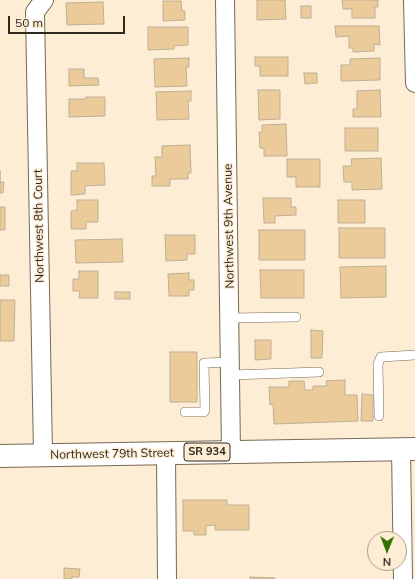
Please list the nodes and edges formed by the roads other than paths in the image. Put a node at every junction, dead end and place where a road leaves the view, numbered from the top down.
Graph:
1 (44, 0) edge
2 (226, 0) edge
3 (413, 0) edge
4 (415, 83) edge
5 (296, 317) dead end
6 (230, 318) junction
7 (415, 355) edge
8 (231, 369) junction
9 (319, 372) dead end
10 (185, 412) dead end
11 (379, 416) dead end
12 (408, 449) edge
13 (231, 452) junction
14 (166, 453) junction
15 (43, 455) junction
16 (0, 456) edge
17 (167, 579) edge
18 (403, 579) edge

1 - 15 street, Northwest 8th Court
2 - 6 street, Northwest 9th Avenue
3 - 4 street
5 - 6 lane
6 - 8 street, Northwest 9th Avenue
7 - 11 lane
8 - 9 lane
8 - 10 lane
8 - 13 street, Northwest 9th Avenue
12 - 13 main road, Northwest 79th Street / SR 934
12 - 18 street
13 - 14 main road, Northwest 79th Street / SR 934
14 - 15 main road, Northwest 79th Street / SR 934
14 - 17 street
15 - 16 main road, Northwest 79th Street / SR 934

